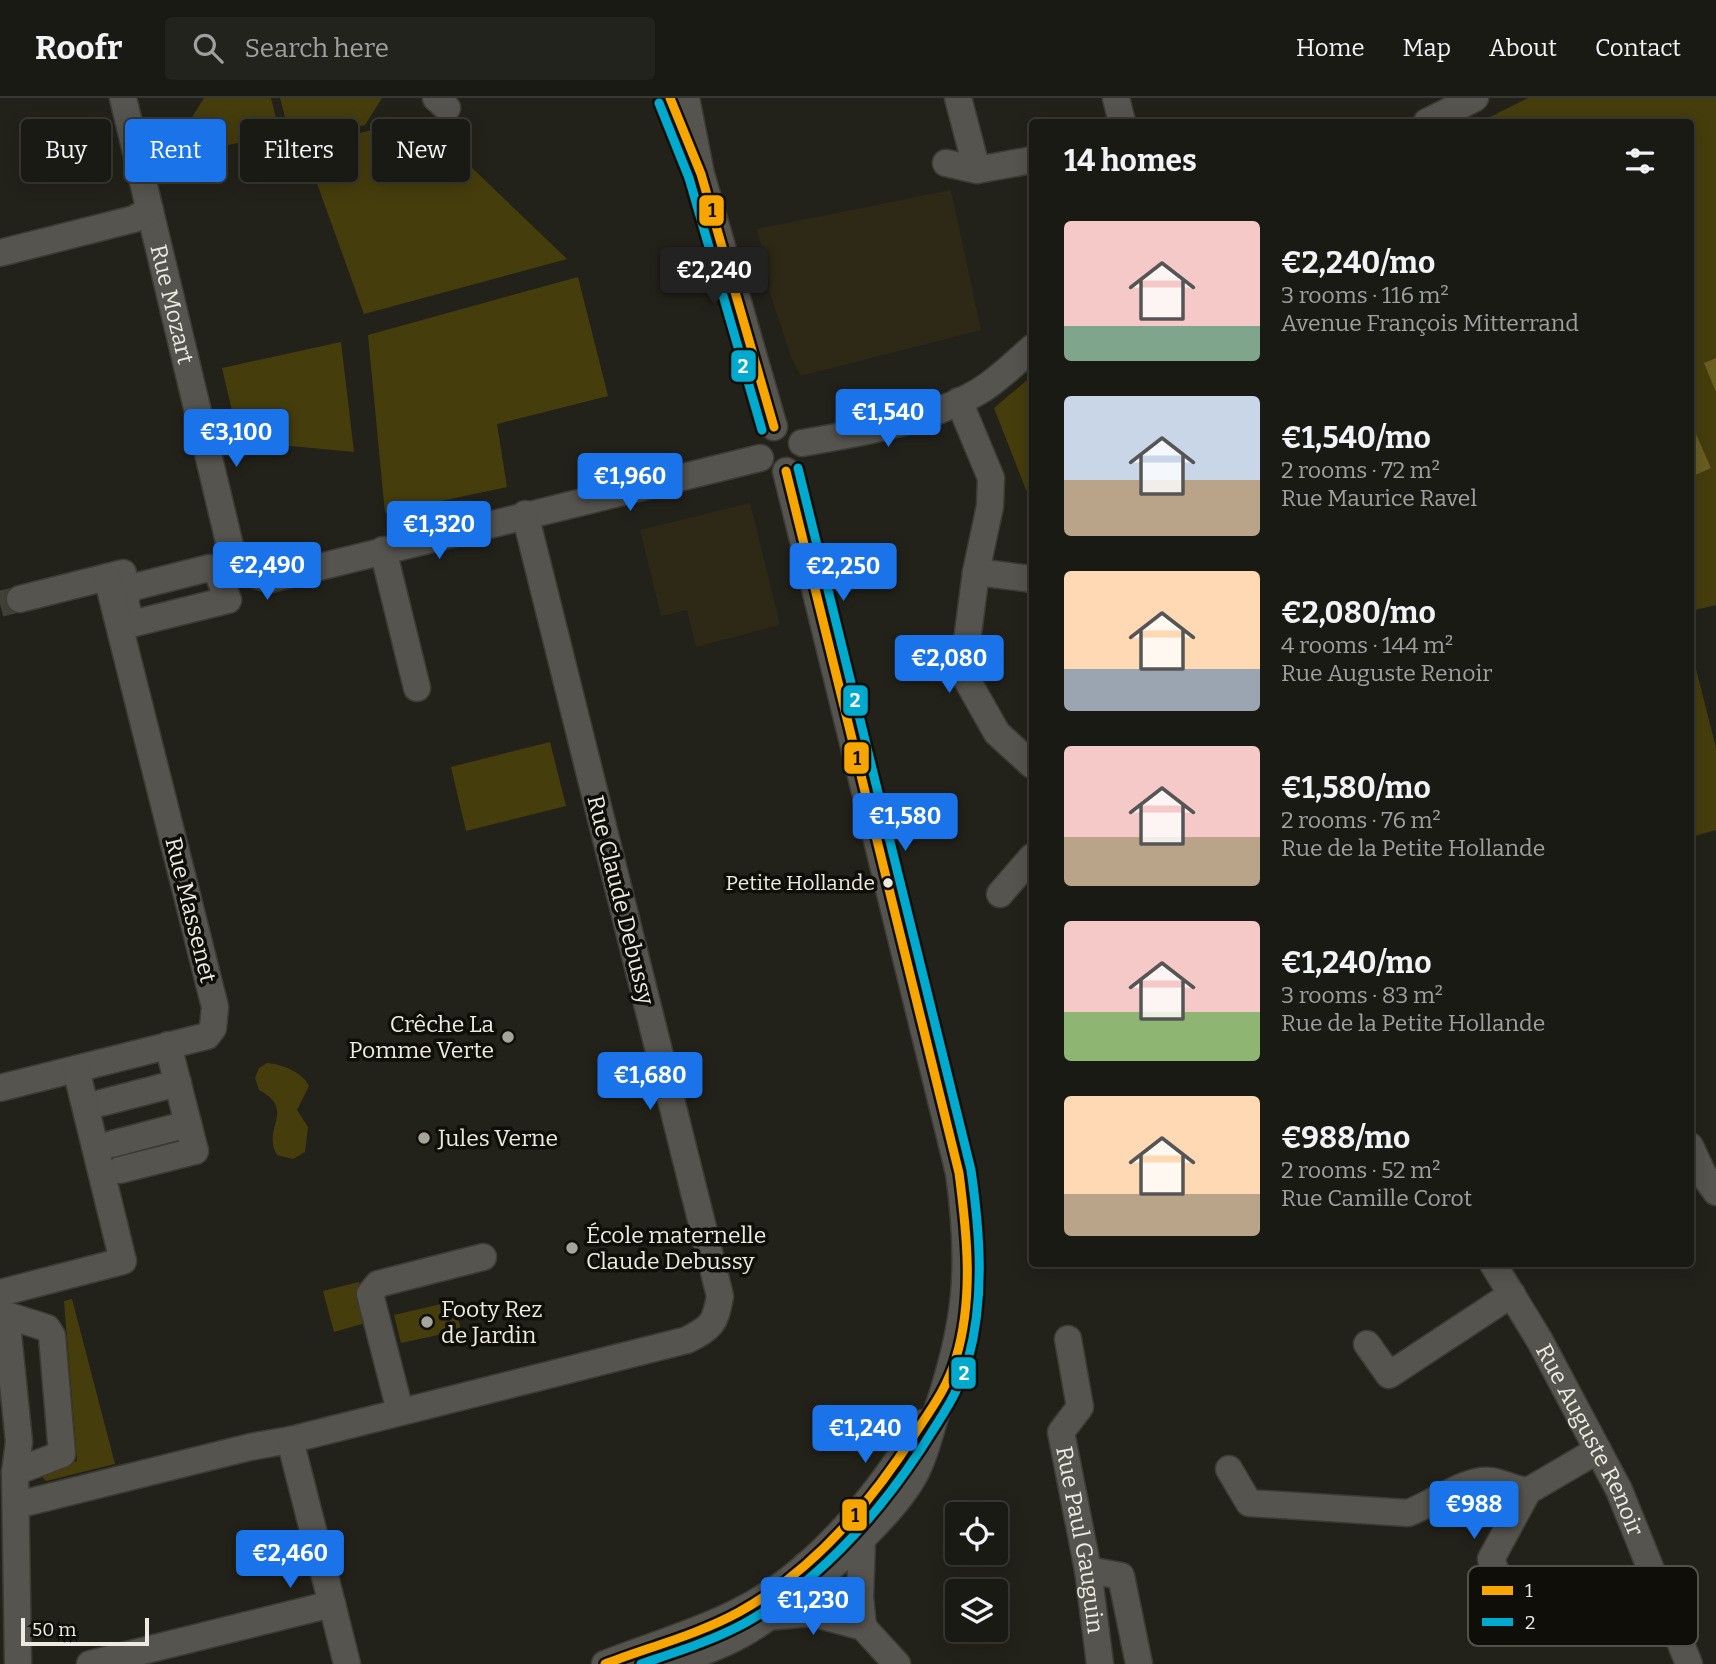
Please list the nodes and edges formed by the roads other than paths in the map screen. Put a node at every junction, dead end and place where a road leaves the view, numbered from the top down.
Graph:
1 (123, 98) edge
2 (670, 98) edge
3 (686, 98) edge
4 (958, 98) edge
5 (1116, 98) edge
6 (1475, 98) edge
7 (1121, 119) edge
8 (1433, 119) edge
9 (1029, 161) edge
10 (946, 163) dead end
11 (977, 170) junction
12 (701, 174) junction
13 (150, 210) junction
14 (0, 253) edge
15 (1029, 350) edge
16 (959, 401) junction
17 (774, 427) junction
18 (802, 443) junction
19 (760, 457) junction
20 (786, 471) junction
21 (525, 514) junction
22 (230, 545) junction
23 (383, 550) junction
24 (976, 572) junction
25 (107, 577) junction
26 (1029, 579) edge
27 (20, 599) tunnel mouth
28 (417, 688) dead end
29 (1029, 762) edge
30 (1029, 860) edge
31 (1000, 894) dead end
32 (168, 1045) junction
33 (76, 1069) junction
34 (178, 1083) junction
35 (0, 1088) edge
36 (101, 1103) dead end
37 (188, 1124) junction
38 (112, 1144) dead end
39 (1694, 1155) edge
40 (120, 1170) dead end
41 (1716, 1192) edge
42 (482, 1257) dead end
43 (1495, 1267) edge
44 (0, 1293) edge
45 (1512, 1294) junction
46 (0, 1313) edge
47 (0, 1328) edge
48 (0, 1336) edge
49 (1068, 1339) dead end
50 (1367, 1343) dead end
51 (0, 1374) edge
52 (947, 1383) junction
53 (400, 1411) junction
54 (298, 1437) junction
55 (1598, 1450) junction
56 (1229, 1469) dead end
57 (15, 1472) junction
58 (1528, 1491) junction
59 (17, 1505) junction
60 (862, 1539) junction
61 (1494, 1566) edge
62 (1650, 1566) edge
63 (1088, 1570) junction
64 (812, 1571) junction
65 (332, 1604) junction
66 (765, 1618) junction
67 (863, 1627) junction
68 (1682, 1646) edge
69 (18, 1664) edge
70 (90, 1664) edge
71 (346, 1664) edge
72 (605, 1664) edge
73 (671, 1664) edge
74 (897, 1664) edge
75 (1100, 1664) edge
76 (1139, 1664) edge
77 (1689, 1664) edge

1 - 13 street, Rue Mozart
2 - 12 street
3 - 12 street
4 - 11 street
5 - 7 street
6 - 8 street
9 - 11 street
10 - 11 street
12 - 17 street
13 - 14 street
13 - 22 street, Rue Mozart
15 - 16 street
16 - 18 street
16 - 24 street
17 - 18 street
17 - 19 street
18 - 20 street
19 - 20 street
19 - 21 street
20 - 52 street
21 - 23 street
21 - 53 street, Rue Claude Debussy
22 - 23 street
22 - 25 street
23 - 28 street
24 - 26 street
24 - 29 street
25 - 27 street
25 - 32 street, Rue Massenet
30 - 31 street
32 - 33 street, Rue Massenet
32 - 34 street
33 - 35 street, Rue Massenet
33 - 44 street
34 - 36 street
34 - 37 street
37 - 38 street
37 - 40 street
39 - 41 street
42 - 53 street
43 - 45 street, Rue Auguste Renoir
45 - 50 street
45 - 55 street, Rue Auguste Renoir
46 - 57 street
47 - 48 street
47 - 57 street
49 - 63 street, Rue Paul Gauguin
51 - 57 street
52 - 60 street
52 - 64 street
53 - 54 street, Rue Claude Debussy
54 - 59 street, Rue Claude Debussy
54 - 65 street
55 - 58 street
55 - 62 street, Rue Auguste Renoir
56 - 58 street
57 - 59 street
58 - 61 street
59 - 69 street
60 - 64 street
60 - 67 street
63 - 75 street, Rue Paul Gauguin
63 - 76 street
64 - 66 street
64 - 67 street
64 - 72 street
65 - 70 street
65 - 71 street
66 - 67 street
66 - 73 street
67 - 74 street
68 - 77 street, Rue Auguste Renoir

